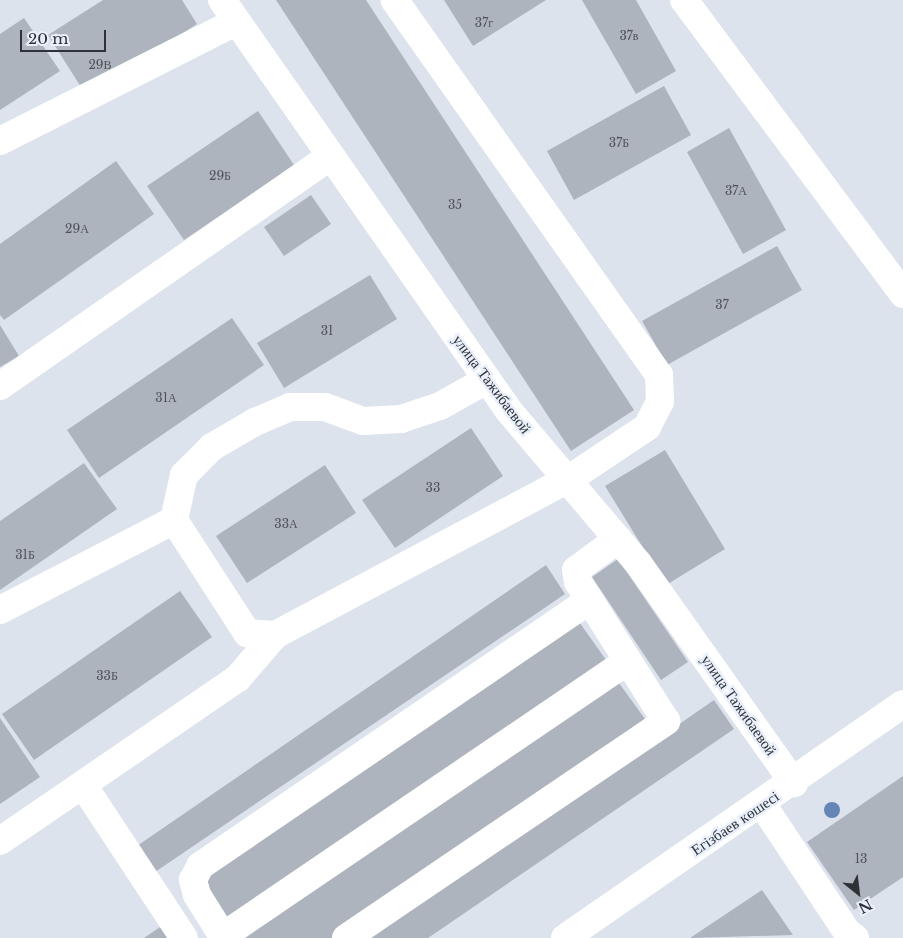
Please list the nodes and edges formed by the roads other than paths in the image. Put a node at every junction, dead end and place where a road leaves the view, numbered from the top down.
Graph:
1 (222, 0) edge
2 (394, 0) edge
3 (684, 0) edge
4 (236, 22) junction
5 (0, 141) edge
6 (330, 157) junction
7 (903, 294) edge
8 (487, 380) junction
9 (0, 386) edge
10 (569, 479) junction
11 (174, 520) junction
12 (618, 539) junction
13 (588, 601) junction
14 (0, 610) edge
15 (276, 635) junction
16 (627, 660) junction
17 (903, 704) edge
18 (794, 783) junction
19 (83, 784) junction
20 (762, 804) junction
21 (0, 841) edge
22 (582, 933) edge
23 (224, 937) edge
24 (184, 938) edge
25 (346, 938) edge
26 (855, 938) edge

1 - 4 street, улица Тажибаевой
2 - 10 street
3 - 7 street
4 - 5 street
4 - 6 street, улица Тажибаевой
6 - 8 street, улица Тажибаевой
6 - 9 street
8 - 10 street, улица Тажибаевой
8 - 11 street
10 - 12 street, улица Тажибаевой
10 - 15 street
11 - 14 street
11 - 15 street
12 - 13 street
12 - 18 street, улица Тажибаевой
13 - 16 street
13 - 23 street
15 - 19 street
16 - 23 street
16 - 25 street
17 - 18 street, Егізбаев көшесі
18 - 20 street, Егізбаев көшесі
19 - 21 street
19 - 24 street
20 - 22 street, Егізбаев көшесі
20 - 26 street

